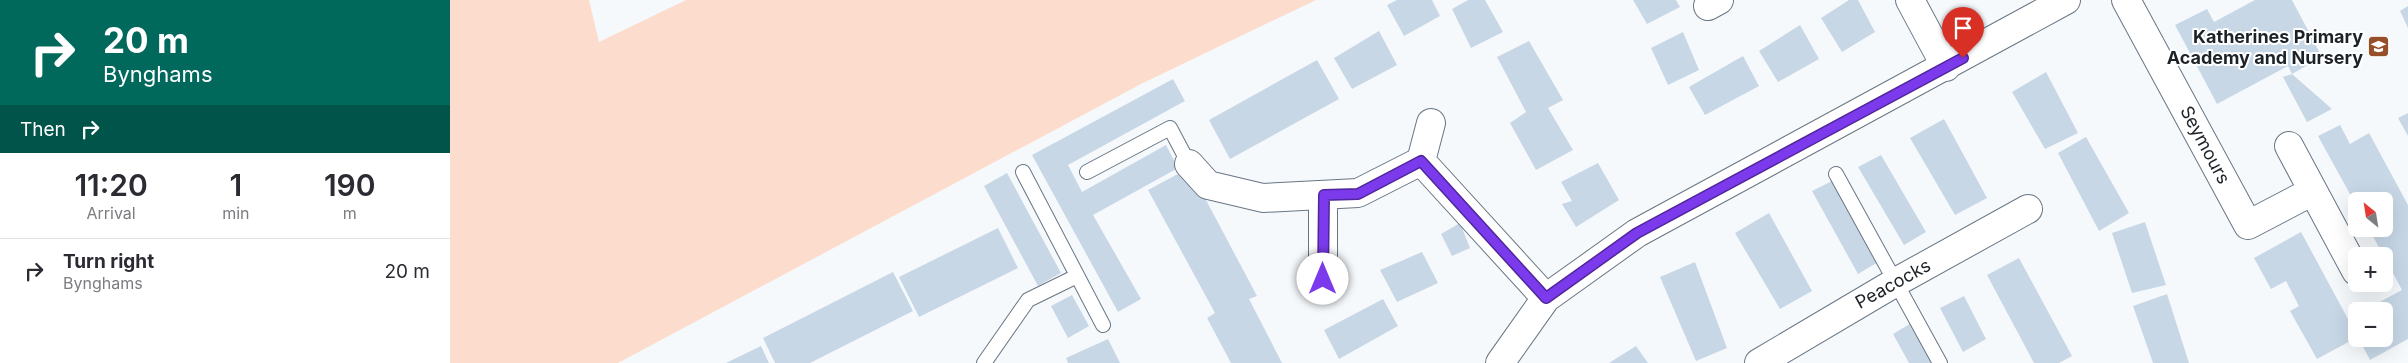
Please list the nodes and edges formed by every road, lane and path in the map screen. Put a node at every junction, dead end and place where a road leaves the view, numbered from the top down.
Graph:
1 (1910, 0) edge
2 (2066, 0) edge
3 (2126, 0) edge
4 (1946, 67) junction
5 (1431, 123) dead end
6 (2289, 146) dead end
7 (1421, 161) junction
8 (1189, 164) joint
9 (1023, 172) dead end
10 (1087, 172) dead end
11 (1836, 174) dead end
12 (2313, 191) junction
13 (1324, 195) junction
14 (2028, 209) dead end
15 (2348, 256) edge
16 (1077, 276) junction
17 (1323, 279) dead end
18 (1896, 282) junction
19 (1546, 298) junction
20 (1103, 325) dead end
21 (984, 363) edge
22 (1500, 363) edge
23 (1760, 363) edge
24 (1940, 363) edge

1 - 4 street
2 - 4 street
3 - 12 street, Seymours
4 - 19 street
5 - 7 street
6 - 12 street
7 - 13 street
7 - 19 street
8 - 10 lane
8 - 13 street
9 - 16 lane
11 - 18 lane
12 - 15 street
13 - 17 street
14 - 18 street, Peacocks
16 - 20 lane
16 - 21 lane
18 - 23 street, Peacocks
18 - 24 lane
19 - 22 street

